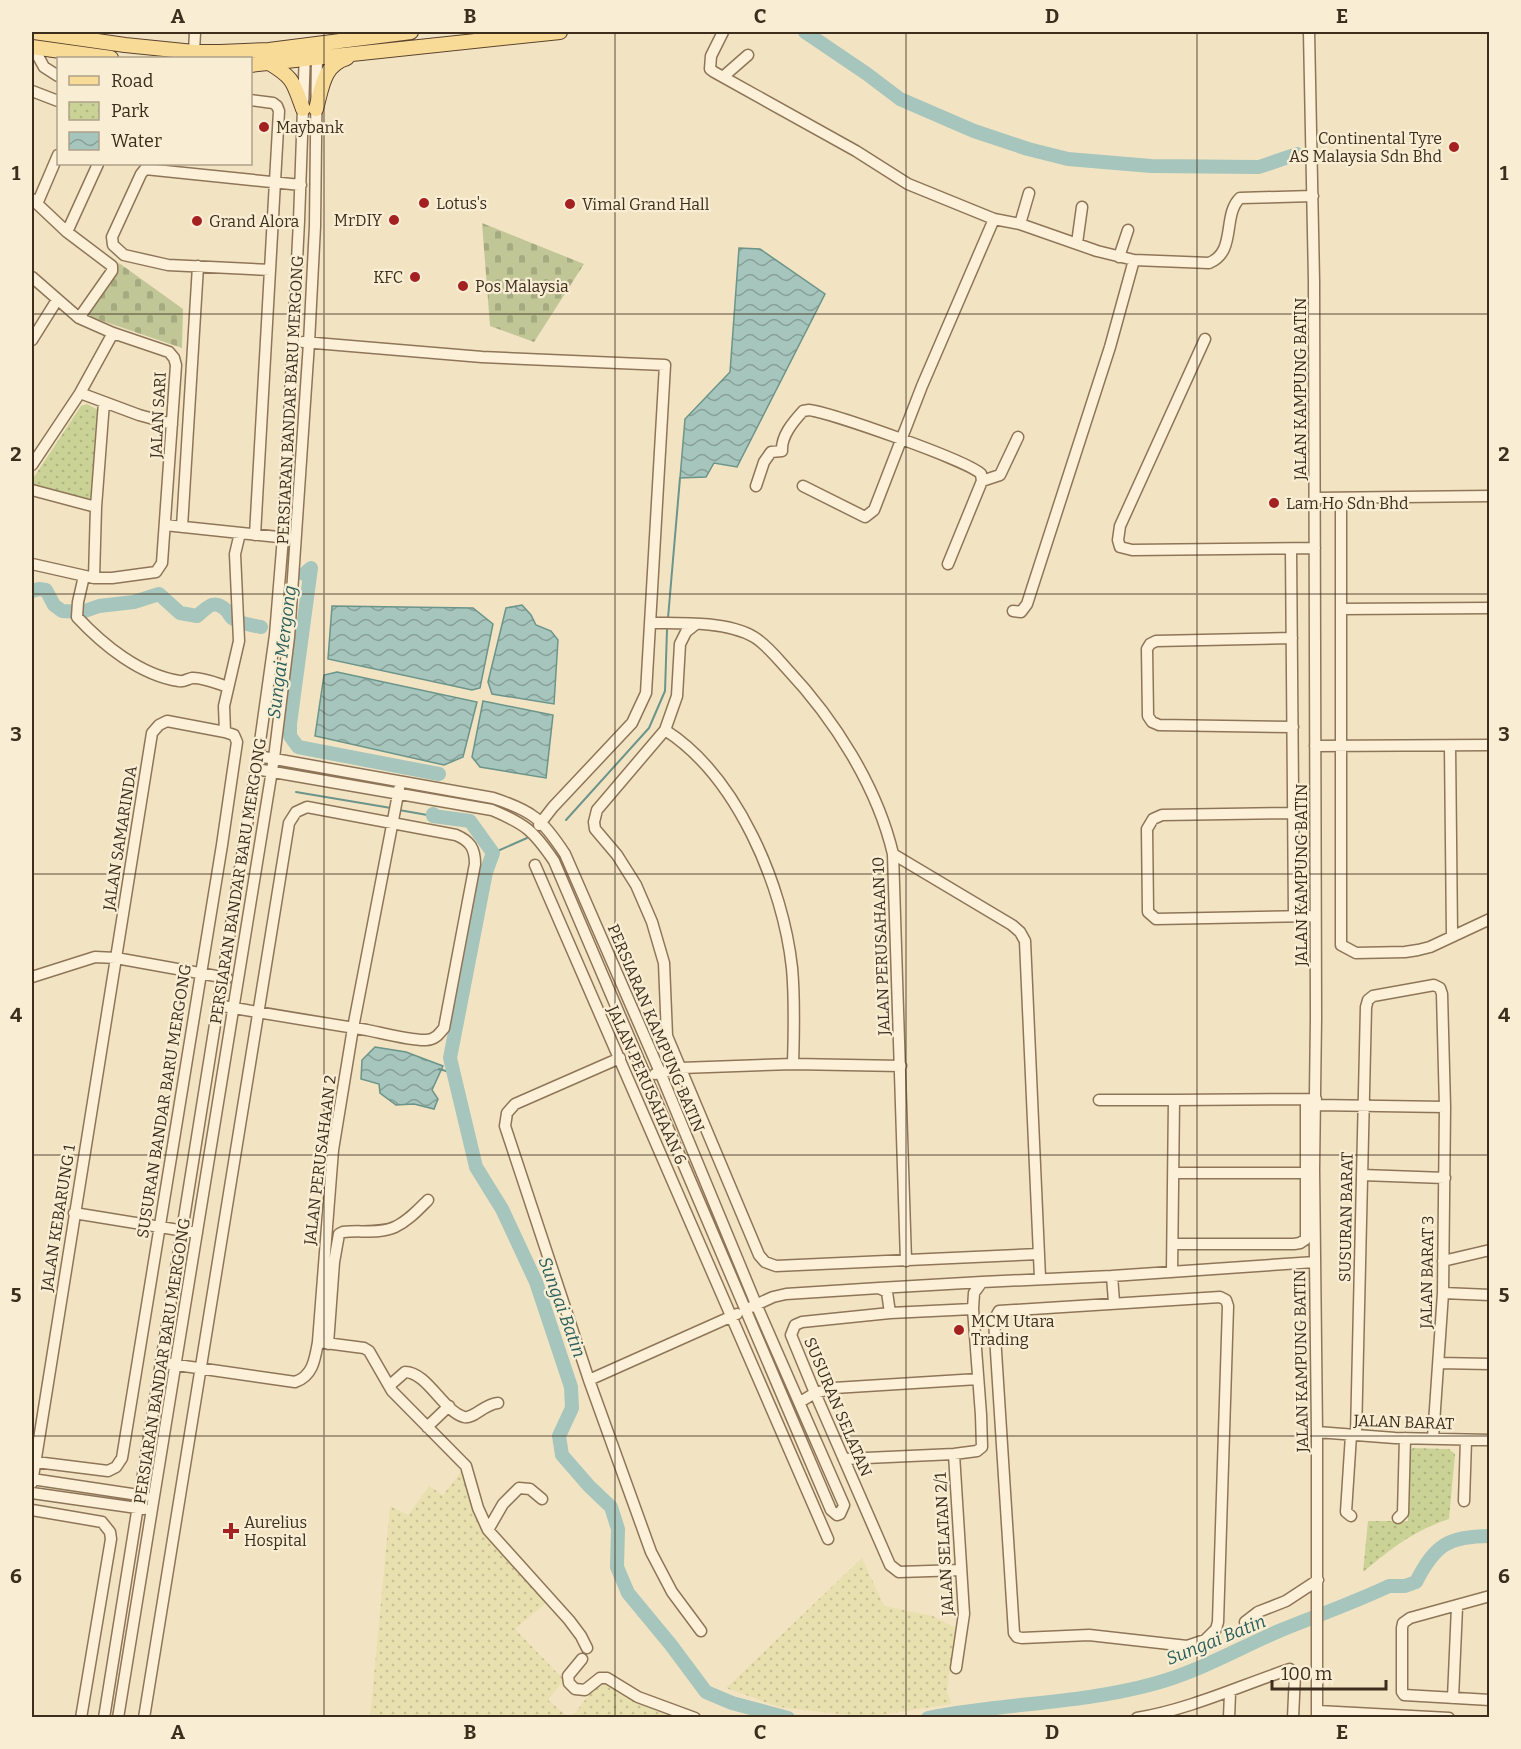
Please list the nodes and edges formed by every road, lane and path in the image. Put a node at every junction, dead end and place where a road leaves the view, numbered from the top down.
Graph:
1 (34, 32) edge
2 (195, 32) edge
3 (411, 32) edge
4 (560, 32) edge
5 (723, 32) edge
6 (1309, 32) edge
7 (32, 47) edge
8 (311, 50) junction
9 (194, 52) junction
10 (364, 53) junction
11 (748, 55) dead end
12 (104, 57) edge
13 (269, 63) junction
14 (252, 65) edge
15 (57, 75) edge
16 (724, 76) junction
17 (32, 91) edge
18 (252, 100) edge
19 (57, 101) edge
20 (310, 109) junction
21 (57, 157) edge
22 (98, 165) edge
23 (275, 183) junction
24 (301, 185) junction
25 (1029, 193) dead end
26 (1313, 196) junction
27 (34, 202) edge
28 (1082, 207) dead end
29 (994, 219) junction
30 (1020, 224) junction
31 (1128, 230) dead end
32 (67, 232) junction
33 (1077, 243) junction
34 (1119, 257) junction
35 (1134, 260) junction
36 (198, 266) junction
37 (270, 270) junction
38 (32, 277) edge
39 (57, 300) junction
40 (79, 318) junction
41 (113, 333) junction
42 (1205, 339) dead end
43 (32, 340) edge
44 (294, 341) junction
45 (309, 343) junction
46 (80, 393) junction
47 (104, 402) junction
48 (172, 424) junction
49 (1018, 437) dead end
50 (902, 440) junction
51 (32, 465) edge
52 (982, 481) junction
53 (756, 486) dead end
54 (803, 486) dead end
55 (32, 490) edge
56 (1490, 496) edge
57 (1315, 498) junction
58 (1341, 498) junction
59 (96, 507) junction
60 (165, 525) junction
61 (182, 527) junction
62 (240, 533) junction
63 (255, 535) junction
64 (283, 537) junction
65 (297, 539) junction
66 (1315, 548) junction
67 (1291, 549) junction
68 (32, 564) edge
69 (948, 564) dead end
70 (89, 577) junction
71 (1490, 608) edge
72 (1341, 609) junction
73 (1013, 611) dead end
74 (650, 623) junction
75 (696, 624) junction
76 (1292, 638) junction
77 (228, 687) junction
78 (1293, 727) junction
79 (665, 729) junction
80 (225, 732) junction
81 (1316, 746) junction
82 (1341, 746) junction
83 (1450, 746) junction
84 (1490, 746) edge
85 (258, 756) junction
86 (274, 758) junction
87 (256, 769) junction
88 (272, 772) junction
89 (400, 781) junction
90 (397, 799) junction
91 (1292, 813) junction
92 (393, 820) junction
93 (542, 822) junction
94 (533, 832) junction
95 (893, 854) junction
96 (535, 865) dead end
97 (1294, 916) junction
98 (1315, 916) junction
99 (1490, 919) edge
100 (1452, 935) junction
101 (116, 958) junction
102 (199, 974) junction
103 (32, 977) edge
104 (222, 977) junction
105 (237, 980) junction
106 (1368, 1000) joint
107 (217, 1005) junction
108 (234, 1008) junction
109 (260, 1012) junction
110 (353, 1028) junction
111 (620, 1059) junction
112 (793, 1064) junction
113 (901, 1066) junction
114 (681, 1068) junction
115 (660, 1072) junction
116 (647, 1078) junction
117 (1099, 1100) dead end
118 (1174, 1100) junction
119 (1313, 1101) junction
120 (1364, 1105) junction
121 (1445, 1107) junction
122 (1310, 1171) junction
123 (1175, 1173) junction
124 (1362, 1175) junction
125 (1444, 1178) junction
126 (428, 1200) dead end
127 (75, 1213) junction
128 (159, 1226) junction
129 (182, 1230) junction
130 (197, 1233) junction
131 (1173, 1244) junction
132 (1490, 1250) edge
133 (1038, 1254) junction
134 (906, 1261) junction
135 (1443, 1261) junction
136 (1315, 1262) junction
137 (329, 1263) junction
138 (1172, 1272) junction
139 (1112, 1276) junction
140 (1040, 1278) junction
141 (982, 1282) junction
142 (879, 1288) junction
143 (1443, 1293) junction
144 (1490, 1295) edge
145 (1114, 1302) junction
146 (756, 1304) junction
147 (973, 1309) junction
148 (744, 1310) junction
149 (890, 1313) junction
150 (732, 1316) junction
151 (323, 1343) junction
152 (161, 1362) junction
153 (1439, 1363) junction
154 (1490, 1364) edge
155 (176, 1365) junction
156 (201, 1368) junction
157 (978, 1379) junction
158 (589, 1380) junction
159 (389, 1386) junction
160 (814, 1394) junction
161 (800, 1402) junction
162 (498, 1403) dead end
163 (449, 1406) junction
164 (427, 1427) junction
165 (1317, 1432) junction
166 (1354, 1435) junction
167 (1405, 1438) junction
168 (1433, 1438) junction
169 (1466, 1440) junction
170 (1490, 1440) edge
171 (954, 1454) junction
172 (844, 1459) junction
173 (36, 1462) junction
174 (32, 1481) edge
175 (32, 1493) edge
176 (140, 1496) junction
177 (155, 1498) junction
178 (542, 1499) dead end
179 (1464, 1501) dead end
180 (138, 1508) junction
181 (32, 1510) edge
182 (153, 1510) junction
183 (1351, 1516) dead end
184 (1398, 1518) dead end
185 (488, 1530) junction
186 (828, 1539) dead end
187 (961, 1570) junction
188 (1318, 1580) junction
189 (1490, 1596) edge
190 (1457, 1606) junction
191 (1245, 1622) dead end
192 (701, 1631) dead end
193 (587, 1648) dead end
194 (582, 1659) dead end
195 (956, 1668) dead end
196 (1230, 1693) junction
197 (1453, 1698) junction
198 (1490, 1700) edge
199 (1171, 1714) edge
200 (1317, 1714) edge
201 (1407, 1716) edge
202 (81, 1718) edge
203 (104, 1718) edge
204 (118, 1718) edge
205 (144, 1718) edge
206 (694, 1718) edge
207 (1137, 1718) edge
208 (1229, 1718) edge
209 (1293, 1718) edge
210 (1449, 1718) edge

1 - 9 main road
2 - 9 street
3 - 8 main road
4 - 10 main road
5 - 16 street
6 - 26 street, JALAN KAMPUNG BATIN
7 - 12 main road
7 - 15 street
8 - 9 main road
8 - 10 main road
8 - 13 main road
8 - 20 street, PERSIARAN BANDAR BARU MERGONG
10 - 20 main road
11 - 16 street
13 - 14 main road
13 - 20 main road
16 - 29 street
17 - 19 street
18 - 23 street
20 - 24 street, PERSIARAN BANDAR BARU MERGONG
20 - 45 street, PERSIARAN BANDAR BARU MERGONG
21 - 27 street
22 - 32 street
23 - 24 street
23 - 36 street
23 - 37 street
24 - 44 street, PERSIARAN BANDAR BARU MERGONG
25 - 30 street
26 - 35 street
26 - 57 street, JALAN KAMPUNG BATIN
27 - 32 street
28 - 33 street
29 - 30 street
29 - 50 street
30 - 33 street
31 - 34 street
32 - 40 street
33 - 34 street
34 - 35 street
35 - 73 street
36 - 37 street
36 - 61 street
37 - 63 street
38 - 39 street, JALAN SARI
39 - 40 street, JALAN SARI
39 - 43 street
40 - 41 street, JALAN SARI
41 - 46 street
41 - 48 street, JALAN SARI
42 - 67 street
44 - 45 street
44 - 64 street, PERSIARAN BANDAR BARU MERGONG
45 - 65 street, PERSIARAN BANDAR BARU MERGONG
45 - 74 street
46 - 47 street
46 - 51 street
47 - 48 street
47 - 59 street
48 - 60 street, JALAN SARI
49 - 52 street
50 - 52 street
50 - 53 street
50 - 54 street
52 - 69 street
55 - 59 street
56 - 58 street
57 - 58 street
57 - 66 street, JALAN KAMPUNG BATIN
58 - 72 street
59 - 70 street
60 - 61 street
60 - 70 street, JALAN SARI
61 - 62 street
62 - 63 street
62 - 77 street
63 - 64 street
64 - 65 street
64 - 85 street, PERSIARAN BANDAR BARU MERGONG
65 - 86 street, PERSIARAN BANDAR BARU MERGONG
66 - 67 street
66 - 81 street, JALAN KAMPUNG BATIN
67 - 76 street
68 - 70 street
70 - 77 street
71 - 72 street
72 - 82 street
74 - 75 street, JALAN PERUSAHAAN 10
74 - 93 street
75 - 79 street
75 - 95 street, JALAN PERUSAHAAN 10
76 - 78 street
76 - 78 street
77 - 80 street
78 - 91 street
79 - 112 street
79 - 114 street
80 - 101 street, JALAN SAMARINDA
80 - 102 street, SUSURAN BANDAR BARU MERGONG
81 - 82 street
81 - 98 street, JALAN KAMPUNG BATIN
82 - 83 street
82 - 100 street
83 - 84 street
83 - 100 street
85 - 86 street, PERSIARAN KAMPUNG BATIN
85 - 87 street, PERSIARAN BANDAR BARU MERGONG
86 - 88 street, PERSIARAN BANDAR BARU MERGONG
86 - 89 street, PERSIARAN KAMPUNG BATIN
87 - 88 street, PERSIARAN KAMPUNG BATIN
87 - 104 street, PERSIARAN BANDAR BARU MERGONG
88 - 90 street, PERSIARAN KAMPUNG BATIN
88 - 105 street, PERSIARAN BANDAR BARU MERGONG
89 - 90 street, JALAN PERUSAHAAN 2
89 - 93 street, PERSIARAN KAMPUNG BATIN
90 - 92 street, JALAN PERUSAHAAN 2
90 - 94 street, PERSIARAN KAMPUNG BATIN
91 - 97 street
91 - 97 street
92 - 109 street
92 - 110 street, JALAN PERUSAHAAN 2
92 - 110 street
93 - 94 street
93 - 115 street, PERSIARAN KAMPUNG BATIN
94 - 116 street, PERSIARAN KAMPUNG BATIN
95 - 113 street, JALAN PERUSAHAAN 10
95 - 133 street
96 - 111 street, JALAN PERUSAHAAN 6
97 - 98 street
98 - 119 street, JALAN KAMPUNG BATIN
99 - 100 street
101 - 102 street
101 - 103 street
101 - 127 street, JALAN KEBARUNG 1
102 - 104 street
102 - 128 street, SUSURAN BANDAR BARU MERGONG
104 - 105 street
104 - 107 street, PERSIARAN BANDAR BARU MERGONG
105 - 108 street, PERSIARAN BANDAR BARU MERGONG
106 - 120 street, SUSURAN BARAT
106 - 121 street, JALAN BARAT 3
107 - 108 street
107 - 129 street, PERSIARAN BANDAR BARU MERGONG
108 - 109 street
108 - 130 street, PERSIARAN BANDAR BARU MERGONG
109 - 110 street
109 - 156 street
110 - 137 street, JALAN PERUSAHAAN 2
111 - 150 street, JALAN PERUSAHAAN 6
111 - 158 street
112 - 113 street
112 - 114 street
113 - 134 street, JALAN PERUSAHAAN 10
114 - 115 street
114 - 134 street
115 - 116 street
115 - 146 street, PERSIARAN KAMPUNG BATIN
116 - 148 street, PERSIARAN KAMPUNG BATIN
117 - 118 street
118 - 119 street
118 - 123 street
119 - 120 street
119 - 122 street, JALAN KAMPUNG BATIN
120 - 121 street
120 - 124 street, SUSURAN BARAT
121 - 125 street, JALAN BARAT 3
122 - 123 street
122 - 131 street
122 - 136 street, JALAN KAMPUNG BATIN
123 - 131 street
124 - 125 street
124 - 166 street, SUSURAN BARAT
125 - 135 street, JALAN BARAT 3
126 - 137 street
127 - 128 street
127 - 173 street, JALAN KEBARUNG 1
128 - 129 street
128 - 173 street, SUSURAN BANDAR BARU MERGONG
129 - 130 street
129 - 152 street, PERSIARAN BANDAR BARU MERGONG
130 - 155 street, PERSIARAN BANDAR BARU MERGONG
131 - 138 street
132 - 135 street
133 - 134 street
133 - 140 street
135 - 143 street, JALAN BARAT 3
136 - 138 street
136 - 165 street, JALAN KAMPUNG BATIN
137 - 151 street, JALAN PERUSAHAAN 2
138 - 139 street
139 - 140 street
139 - 145 street
140 - 141 street
141 - 142 street
141 - 147 street
142 - 146 street
142 - 149 street
143 - 144 street
143 - 153 street, JALAN BARAT 3
145 - 145 street
146 - 148 street
146 - 161 street, PERSIARAN KAMPUNG BATIN
147 - 149 street, SUSURAN SELATAN
147 - 157 street
148 - 150 street
148 - 161 street, PERSIARAN KAMPUNG BATIN
149 - 160 street, SUSURAN SELATAN
150 - 158 street
150 - 186 street, JALAN PERUSAHAAN 6
151 - 156 street, JALAN PERUSAHAAN 2
151 - 159 street
152 - 155 street, JALAN PERUSAHAAN 2
152 - 176 street, PERSIARAN BANDAR BARU MERGONG
153 - 154 street
153 - 168 street, JALAN BARAT 3
155 - 156 street, JALAN PERUSAHAAN 2
155 - 177 street, PERSIARAN BANDAR BARU MERGONG
156 - 205 street
157 - 160 street
157 - 171 street
158 - 192 street
159 - 163 street
159 - 164 street
160 - 161 street
160 - 172 street, SUSURAN SELATAN
162 - 163 street
163 - 164 street
164 - 185 street
165 - 166 street, JALAN BARAT
165 - 188 street, JALAN KAMPUNG BATIN
166 - 167 street, JALAN BARAT
166 - 183 street, SUSURAN BARAT
167 - 168 street, JALAN BARAT
167 - 184 street
168 - 169 street, JALAN BARAT
169 - 170 street, JALAN BARAT
169 - 179 street
171 - 172 street
171 - 187 street, JALAN SELATAN 2/1
172 - 187 street, SUSURAN SELATAN
173 - 174 street, JALAN KEBARUNG 1
174 - 176 street
175 - 180 street
176 - 177 street
176 - 180 street, PERSIARAN BANDAR BARU MERGONG
177 - 182 street, PERSIARAN BANDAR BARU MERGONG
178 - 185 street
180 - 182 street
180 - 203 street, PERSIARAN BANDAR BARU MERGONG
181 - 202 street
182 - 204 street, PERSIARAN BANDAR BARU MERGONG
185 - 193 street
187 - 195 street, JALAN SELATAN 2/1
188 - 191 street
188 - 200 street, JALAN KAMPUNG BATIN
189 - 190 street
190 - 197 street
190 - 197 street
194 - 206 street
196 - 199 street
196 - 208 street
196 - 209 street
197 - 198 street
199 - 207 street
200 - 201 street
201 - 210 street

